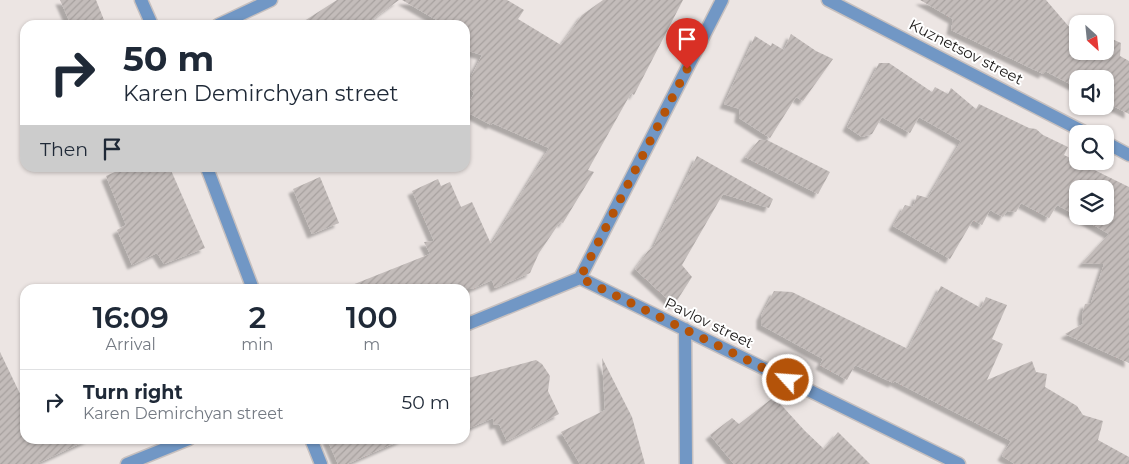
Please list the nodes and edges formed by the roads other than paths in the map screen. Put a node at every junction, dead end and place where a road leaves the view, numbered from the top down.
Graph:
1 (141, 0) edge
2 (271, 0) edge
3 (722, 0) edge
4 (828, 0) edge
5 (150, 20) edge
6 (229, 20) edge
7 (1071, 125) edge
8 (1114, 147) edge
9 (1129, 155) edge
10 (209, 172) edge
11 (580, 278) junction
12 (251, 284) edge
13 (470, 323) edge
14 (685, 329) junction
15 (177, 444) edge
16 (313, 444) edge
17 (127, 464) edge
18 (321, 464) edge
19 (686, 464) edge
20 (959, 464) edge

1 - 5 street
2 - 6 street
3 - 11 street
4 - 7 street, Kuznetsov street
8 - 9 street
10 - 12 street
11 - 13 street
11 - 14 street, Pavlov street
14 - 19 street
14 - 20 street, Pavlov street
15 - 17 street
16 - 18 street

